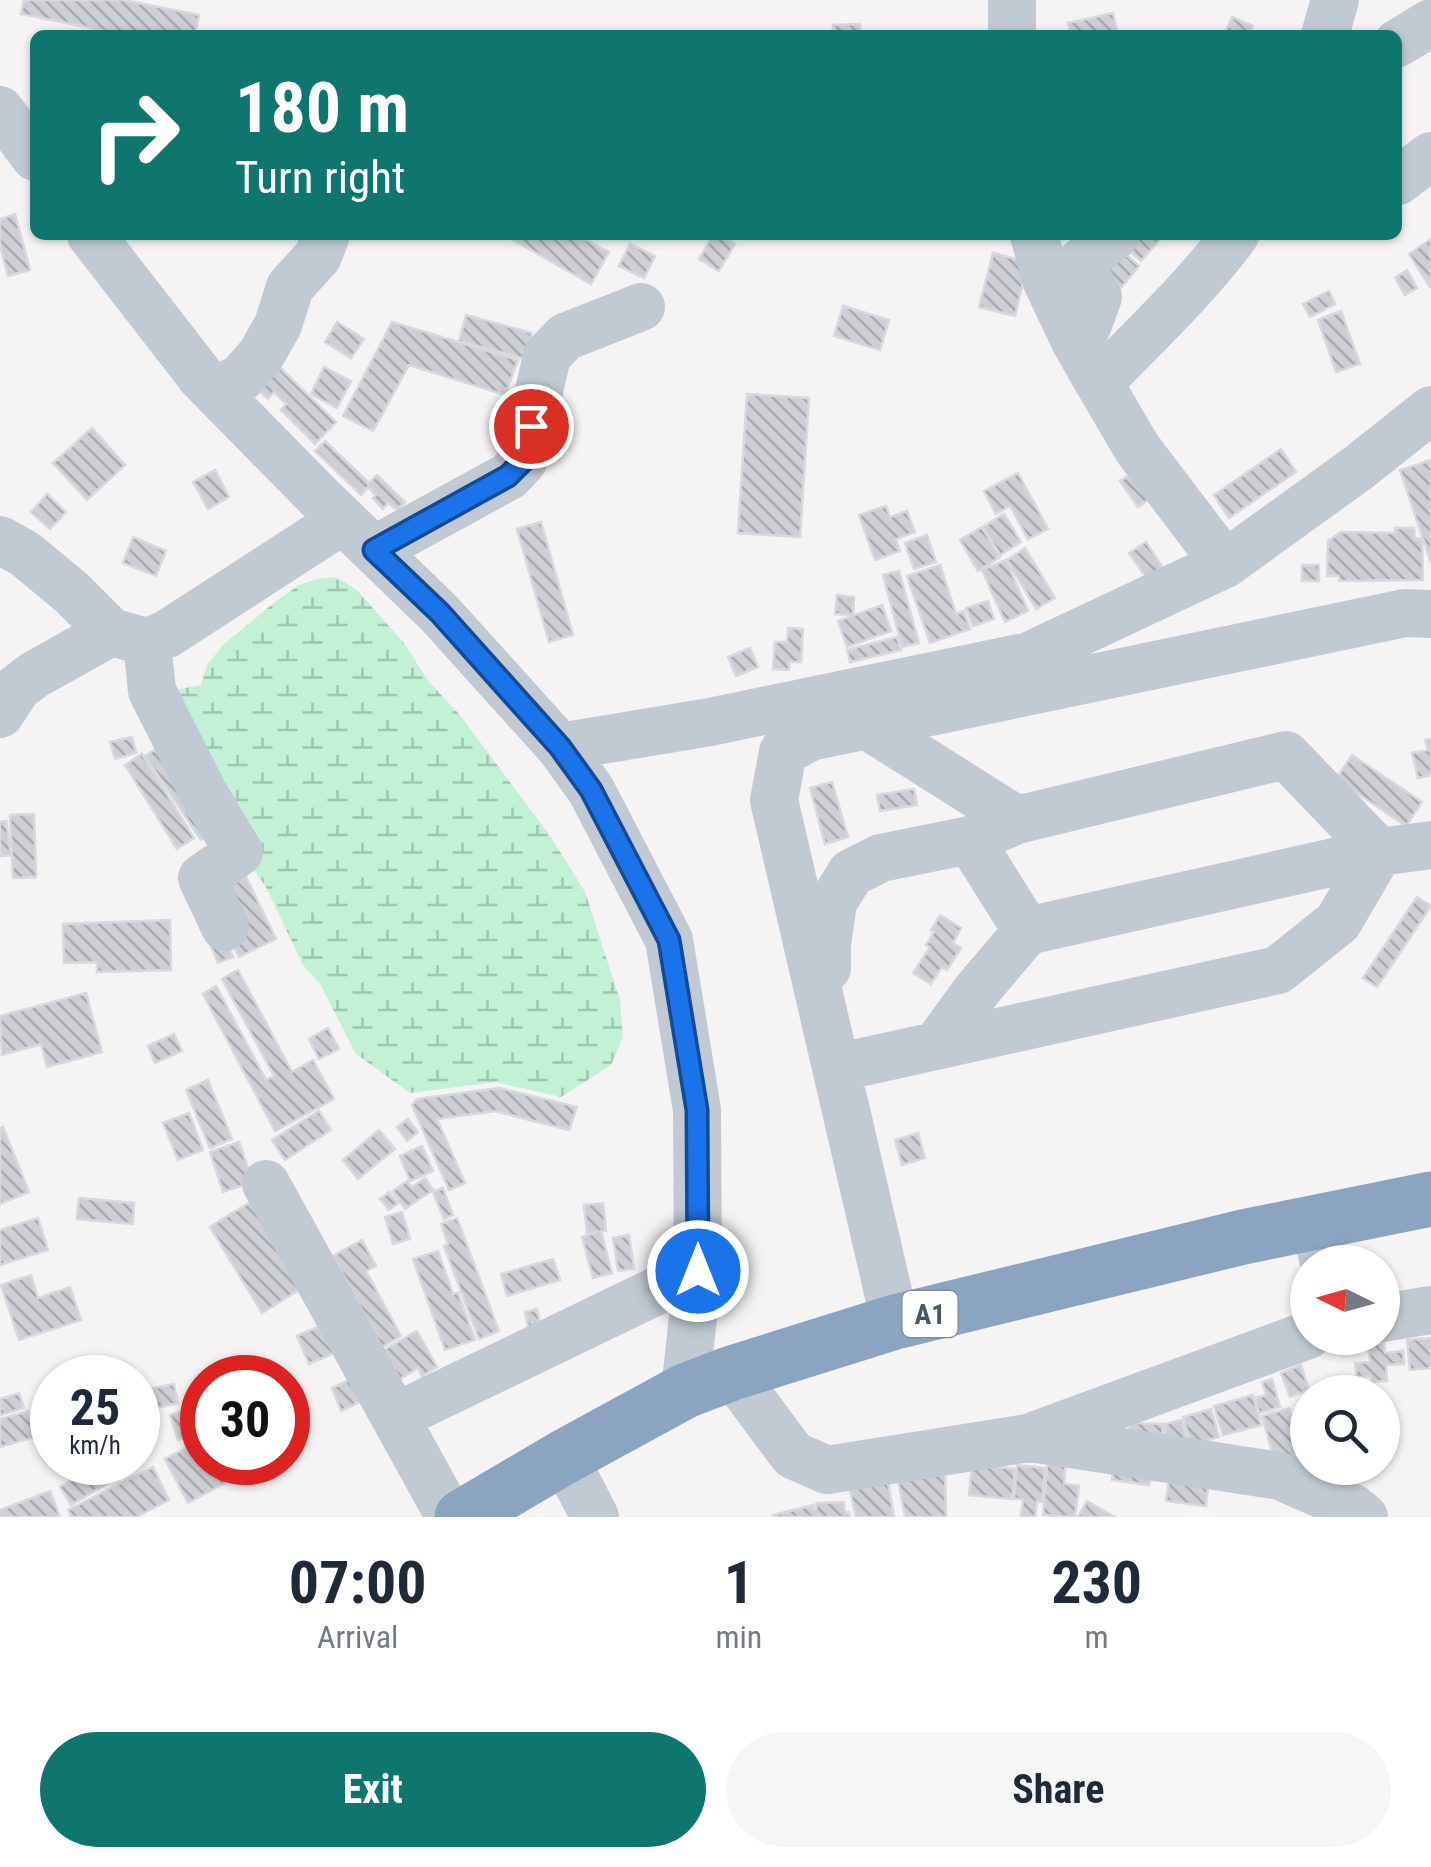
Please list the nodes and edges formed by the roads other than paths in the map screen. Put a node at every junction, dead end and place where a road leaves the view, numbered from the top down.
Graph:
1 (1336, 0) edge
2 (1431, 23) edge
3 (1327, 30) edge
4 (1402, 41) edge
5 (0, 110) edge
6 (30, 150) edge
7 (1431, 156) edge
8 (1402, 178) edge
9 (95, 240) edge
10 (324, 240) edge
11 (1035, 240) edge
12 (1251, 240) edge
13 (1090, 244) edge
14 (1225, 249) edge
15 (641, 308) dead end
16 (1075, 341) junction
17 (1100, 382) junction
18 (215, 391) junction
19 (1431, 410) edge
20 (358, 535) junction
21 (0, 540) edge
22 (1225, 564) junction
23 (1431, 614) edge
24 (129, 637) junction
25 (0, 714) edge
26 (868, 726) junction
27 (560, 747) junction
28 (1017, 820) junction
29 (970, 840) junction
30 (1431, 845) edge
31 (1379, 852) junction
32 (225, 927) dead end
33 (1027, 932) junction
34 (936, 1046) junction
35 (832, 1050) junction
36 (266, 1184) dead end
37 (1431, 1200) edge
38 (1319, 1243) edge
39 (698, 1271) junction
40 (1431, 1310) edge
41 (1400, 1315) edge
42 (895, 1322) junction
43 (1290, 1342) edge
44 (709, 1382) junction
45 (395, 1417) junction
46 (1028, 1438) junction
47 (564, 1457) junction
48 (450, 1517) edge
49 (462, 1517) edge
50 (595, 1517) edge
51 (1364, 1517) edge

1 - 3 street
2 - 4 street
5 - 6 street
7 - 8 street
9 - 18 street
10 - 18 street
11 - 16 street
12 - 14 street
13 - 16 street
14 - 17 street
15 - 20 street
16 - 17 street
17 - 22 street
18 - 20 street
19 - 22 street
20 - 24 street
20 - 27 street
21 - 24 street
22 - 27 street
23 - 26 street
24 - 25 street
24 - 32 street
26 - 28 street
26 - 35 street
27 - 39 street
28 - 29 street
28 - 31 street
29 - 33 street
29 - 35 street
30 - 31 street
31 - 33 street
31 - 34 street
33 - 34 street
34 - 35 street
35 - 42 street
36 - 45 street
37 - 38 highway, A1
38 - 42 highway, A1
39 - 44 street
39 - 45 street
40 - 41 street
42 - 44 highway, A1
43 - 46 street
44 - 46 street
44 - 47 highway, A1
45 - 48 street
46 - 51 street
47 - 49 highway, A1
47 - 50 street

